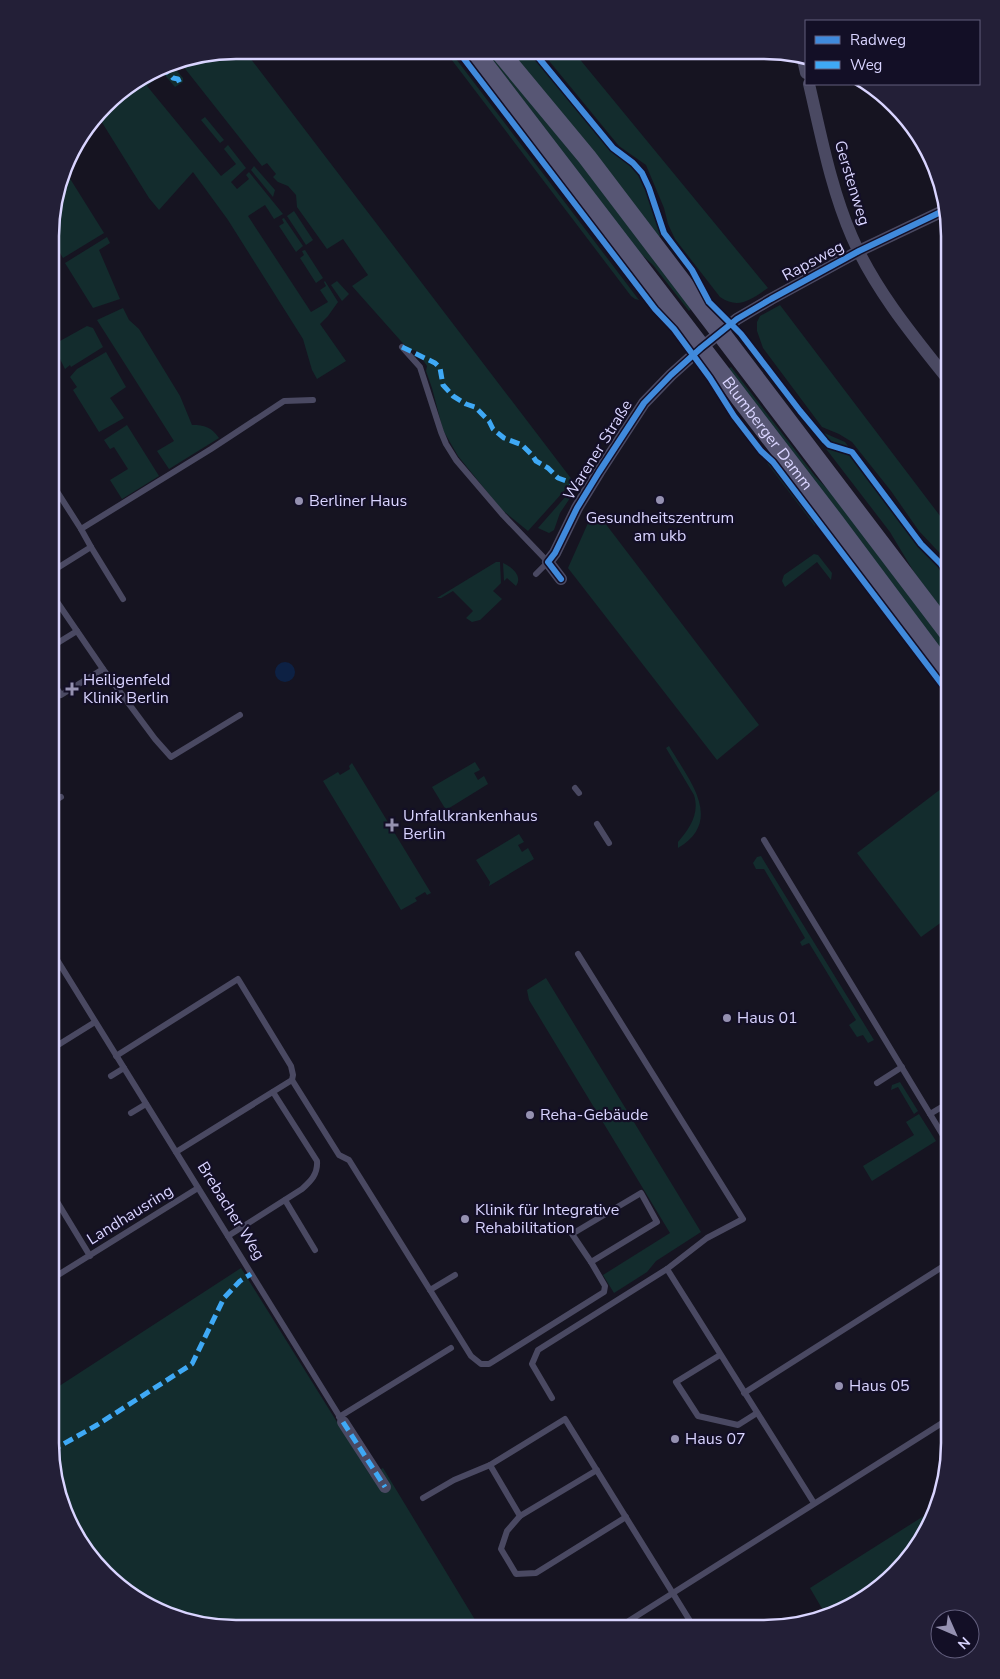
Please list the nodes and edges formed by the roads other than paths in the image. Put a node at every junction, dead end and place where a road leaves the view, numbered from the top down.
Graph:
1 (480, 59) edge
2 (505, 59) edge
3 (809, 85) edge
4 (940, 212) edge
5 (858, 251) junction
6 (720, 332) junction
7 (402, 347) dead end
8 (701, 348) junction
9 (941, 370) edge
10 (313, 400) dead end
11 (59, 495) edge
12 (81, 529) junction
13 (91, 547) junction
14 (548, 562) junction
15 (59, 567) edge
16 (536, 574) dead end
17 (561, 579) dead end
18 (123, 598) dead end
19 (59, 605) edge
20 (941, 623) edge
21 (77, 631) junction
22 (59, 642) edge
23 (941, 664) edge
24 (103, 669) junction
25 (59, 692) edge
26 (240, 715) dead end
27 (597, 824) dead end
28 (764, 840) dead end
29 (609, 843) dead end
30 (578, 954) dead end
31 (59, 963) edge
32 (95, 1022) junction
33 (59, 1044) edge
34 (116, 1056) junction
35 (902, 1067) junction
36 (124, 1068) junction
37 (111, 1076) dead end
38 (292, 1080) junction
39 (877, 1083) dead end
40 (273, 1092) junction
41 (146, 1104) junction
42 (941, 1107) edge
43 (131, 1113) dead end
44 (930, 1114) junction
45 (941, 1132) edge
46 (176, 1152) junction
47 (198, 1188) junction
48 (285, 1200) junction
49 (59, 1205) edge
50 (228, 1236) junction
51 (315, 1250) dead end
52 (90, 1256) junction
53 (591, 1262) junction
54 (941, 1268) edge
55 (667, 1269) junction
56 (59, 1275) edge
57 (455, 1275) dead end
58 (430, 1290) junction
59 (451, 1348) dead end
60 (720, 1355) junction
61 (744, 1393) junction
62 (552, 1398) dead end
63 (757, 1413) junction
64 (341, 1419) junction
65 (941, 1424) edge
66 (490, 1465) junction
67 (597, 1470) junction
68 (385, 1487) dead end
69 (423, 1498) dead end
70 (814, 1504) junction
71 (520, 1516) junction
72 (626, 1517) junction
73 (673, 1593) junction
74 (630, 1620) edge
75 (690, 1620) edge

1 - 8 main road, Blumberger Damm
2 - 6 main road, Blumberger Damm
3 - 5 street, Gerstenweg
4 - 5 street, Rapsweg
5 - 6 street, Rapsweg
5 - 9 street, Gerstenweg
6 - 8 street, Rapsweg
6 - 20 main road, Blumberger Damm
7 - 14 lane
8 - 14 street, Warener Straße
8 - 23 main road, Blumberger Damm
10 - 12 lane
11 - 12 lane
12 - 13 lane
13 - 15 lane
13 - 18 lane
14 - 16 lane
14 - 17 street
19 - 21 lane
21 - 22 lane
21 - 24 lane
24 - 25 lane
24 - 26 lane
27 - 29 lane
28 - 35 lane
30 - 55 lane
31 - 32 lane, Brebacher Weg
32 - 33 lane
32 - 34 lane, Brebacher Weg
34 - 36 lane, Brebacher Weg
34 - 38 lane
35 - 39 lane
35 - 44 lane
36 - 37 lane
36 - 41 lane, Brebacher Weg
38 - 40 lane
38 - 58 lane
40 - 46 lane
40 - 48 lane
41 - 43 lane
41 - 46 lane, Brebacher Weg
42 - 44 lane
44 - 45 lane
46 - 47 lane, Brebacher Weg
47 - 50 lane, Brebacher Weg
47 - 52 lane, Landhausring
48 - 50 lane
48 - 51 lane
49 - 52 lane
50 - 64 lane, Brebacher Weg
52 - 56 lane, Landhausring
53 - 53 lane
53 - 58 lane
54 - 61 lane
55 - 60 lane
55 - 62 lane
57 - 58 lane
59 - 64 lane
60 - 61 lane
60 - 63 lane
61 - 63 lane
63 - 70 lane
64 - 68 street, Brebacher Weg
65 - 70 lane
66 - 67 lane
66 - 69 lane
66 - 71 lane
67 - 71 lane
67 - 72 lane
70 - 73 lane
71 - 72 lane
72 - 73 lane
73 - 74 lane
73 - 75 lane

